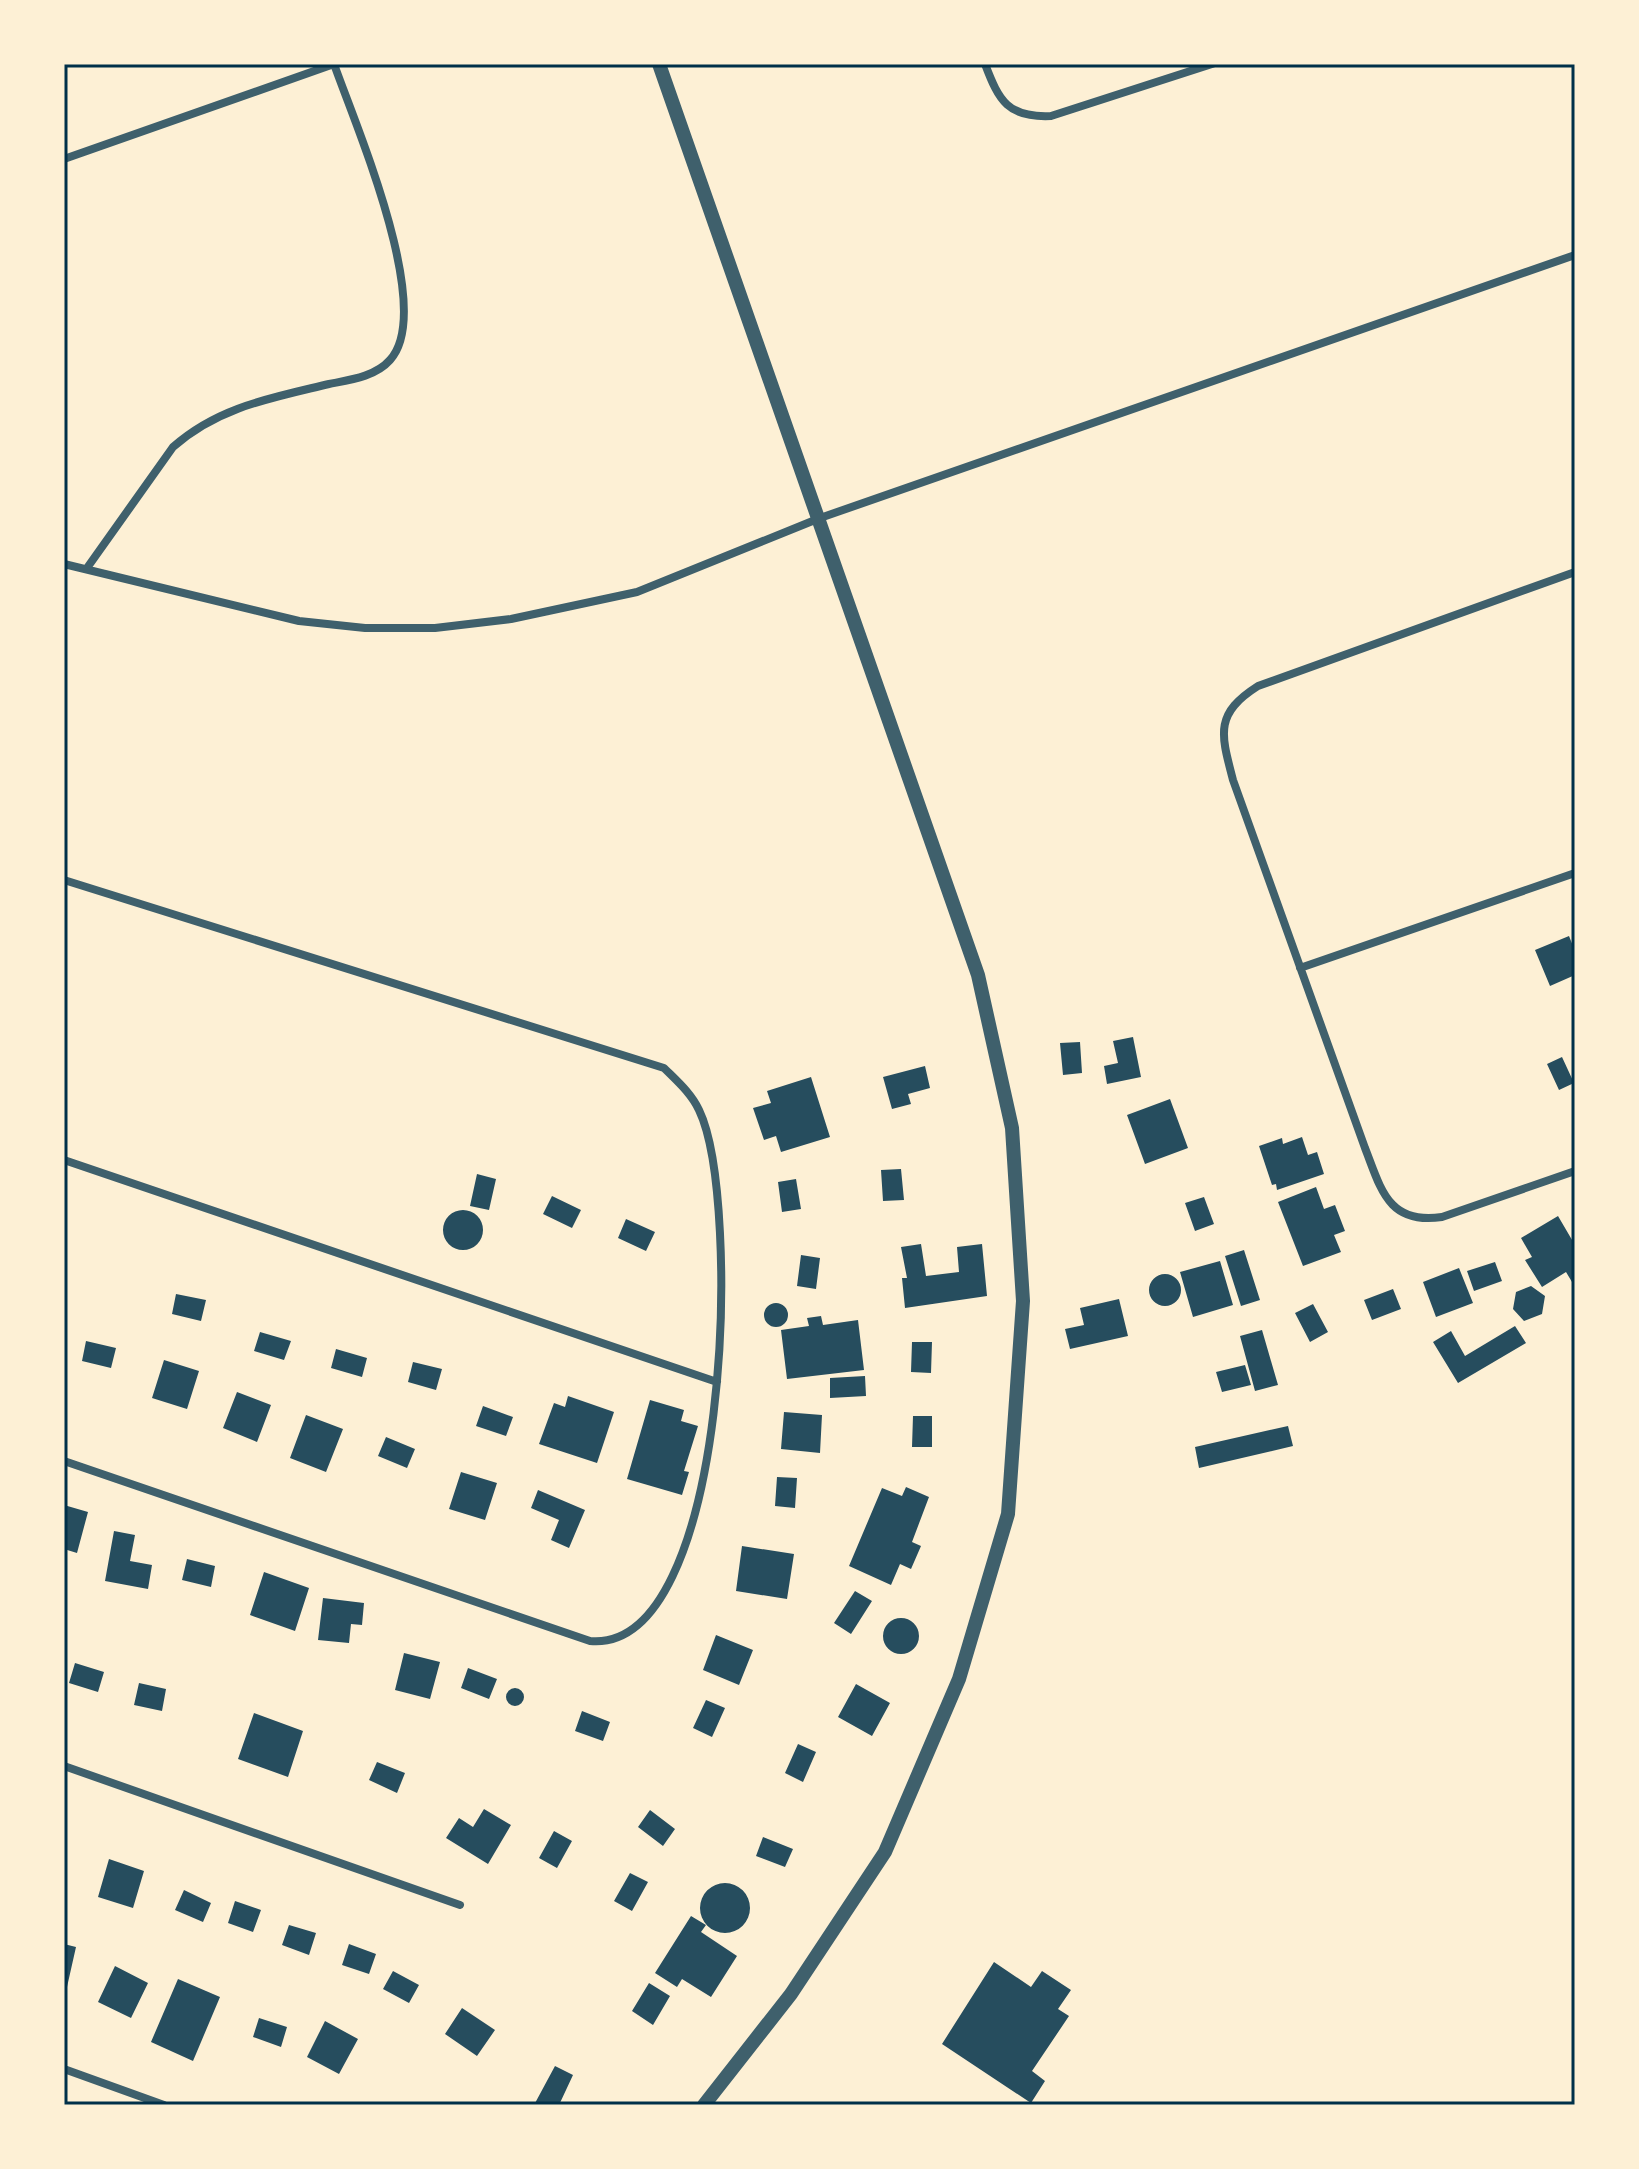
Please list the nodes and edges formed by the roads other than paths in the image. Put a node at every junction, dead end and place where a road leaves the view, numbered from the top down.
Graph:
1 (334, 64) edge
2 (659, 64) edge
3 (985, 64) edge
4 (1212, 64) edge
5 (64, 159) edge
6 (1575, 255) edge
7 (820, 518) junction
8 (64, 564) edge
9 (87, 568) junction
10 (1575, 572) edge
11 (1575, 873) edge
12 (64, 880) edge
13 (1300, 968) junction
14 (64, 1160) edge
15 (1575, 1171) edge
16 (717, 1382) junction
17 (64, 1461) edge
18 (64, 1766) edge
19 (460, 1905) dead end
20 (64, 2069) edge
21 (164, 2105) edge
22 (704, 2105) edge

1 - 5 street
1 - 9 street
2 - 7 street
3 - 4 street
6 - 7 street
7 - 9 street
7 - 22 street
8 - 9 street
10 - 13 street
11 - 13 street
12 - 16 street
13 - 15 street
14 - 16 street
16 - 17 street
18 - 19 street
20 - 21 street

